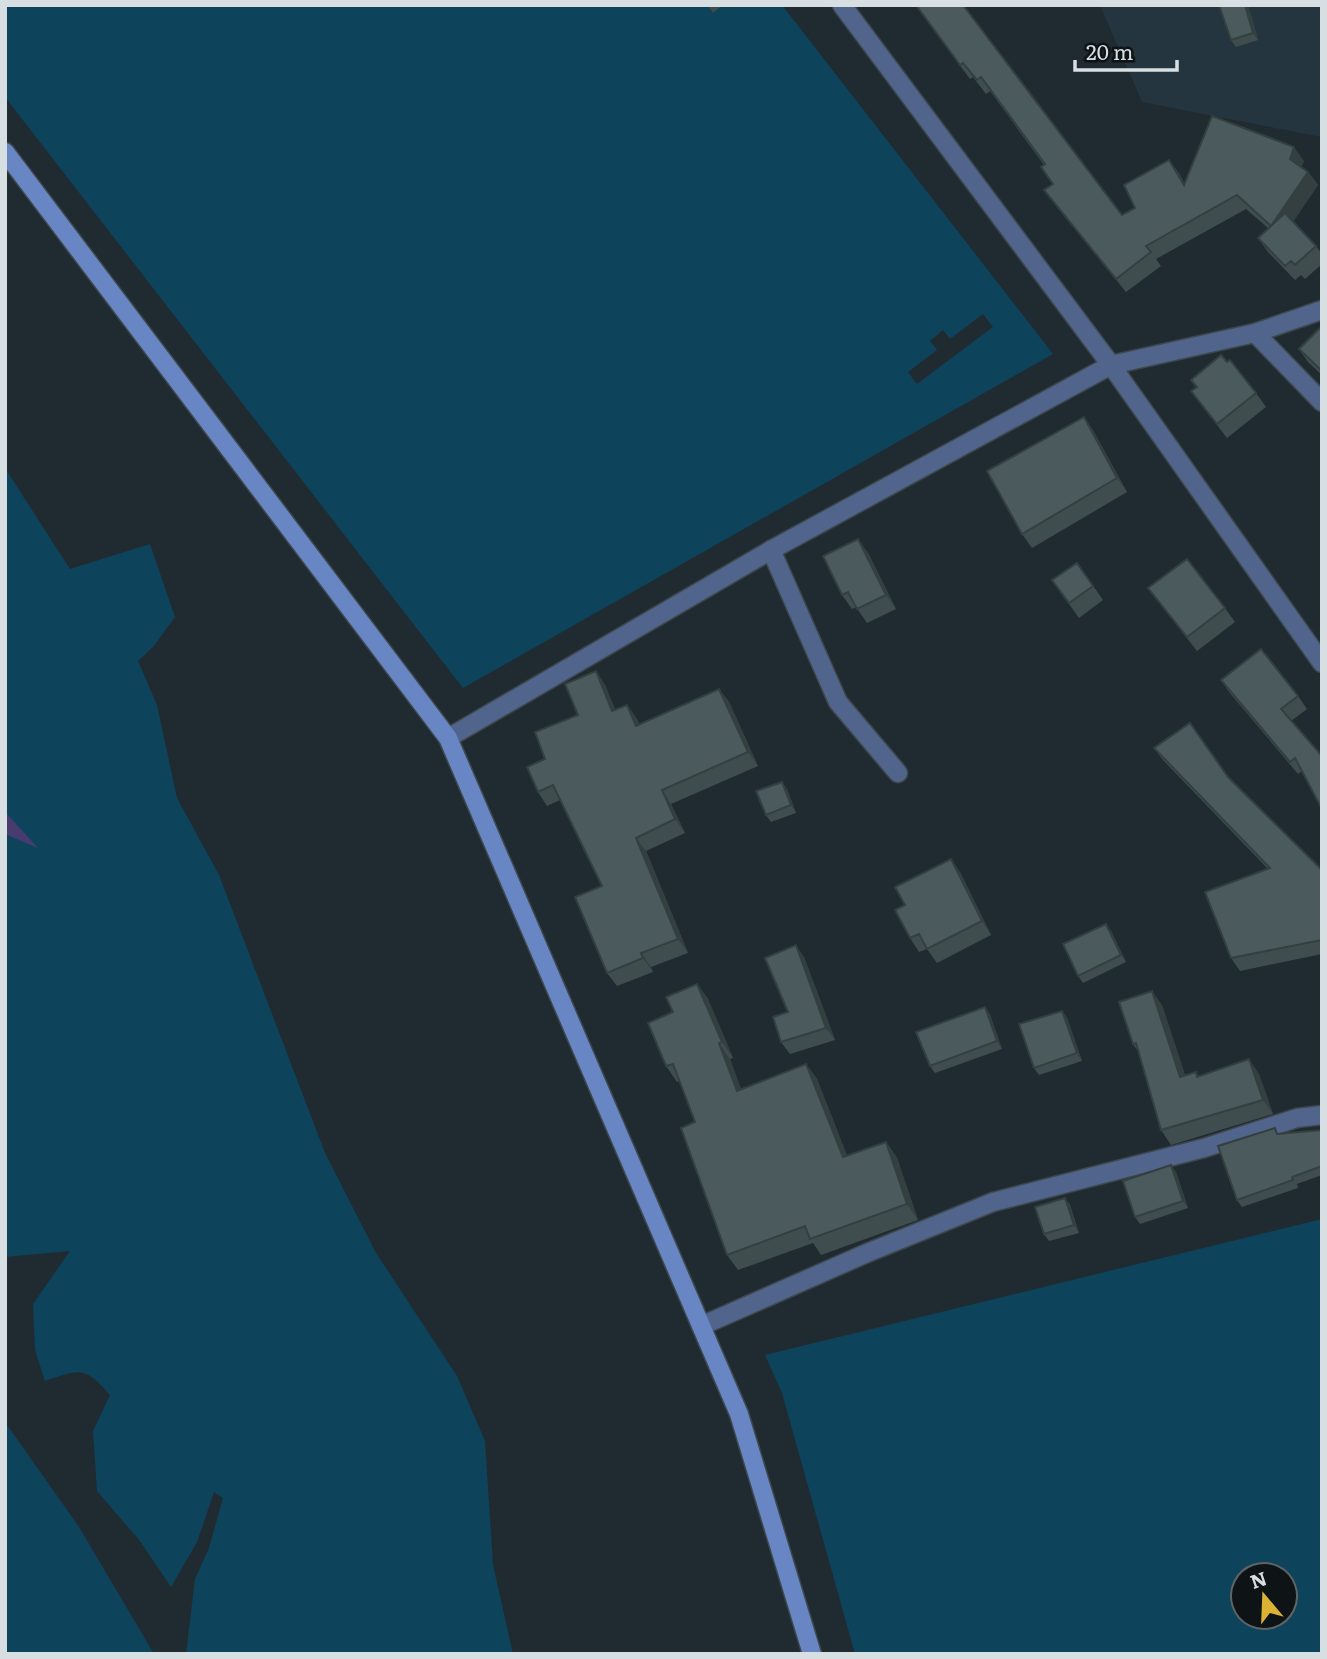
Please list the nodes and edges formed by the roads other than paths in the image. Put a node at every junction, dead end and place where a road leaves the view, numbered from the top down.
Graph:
1 (842, 5) edge
2 (5, 152) edge
3 (1322, 310) edge
4 (1255, 333) junction
5 (1111, 365) junction
6 (1322, 402) edge
7 (771, 550) junction
8 (1322, 663) edge
9 (448, 738) junction
10 (898, 773) dead end
11 (1322, 1115) edge
12 (701, 1326) junction
13 (812, 1654) edge

1 - 5 street
2 - 9 main road
3 - 4 street
4 - 5 street
4 - 6 street
5 - 7 street
5 - 8 street
7 - 9 street
7 - 10 street
9 - 12 main road
11 - 12 street
12 - 13 main road

